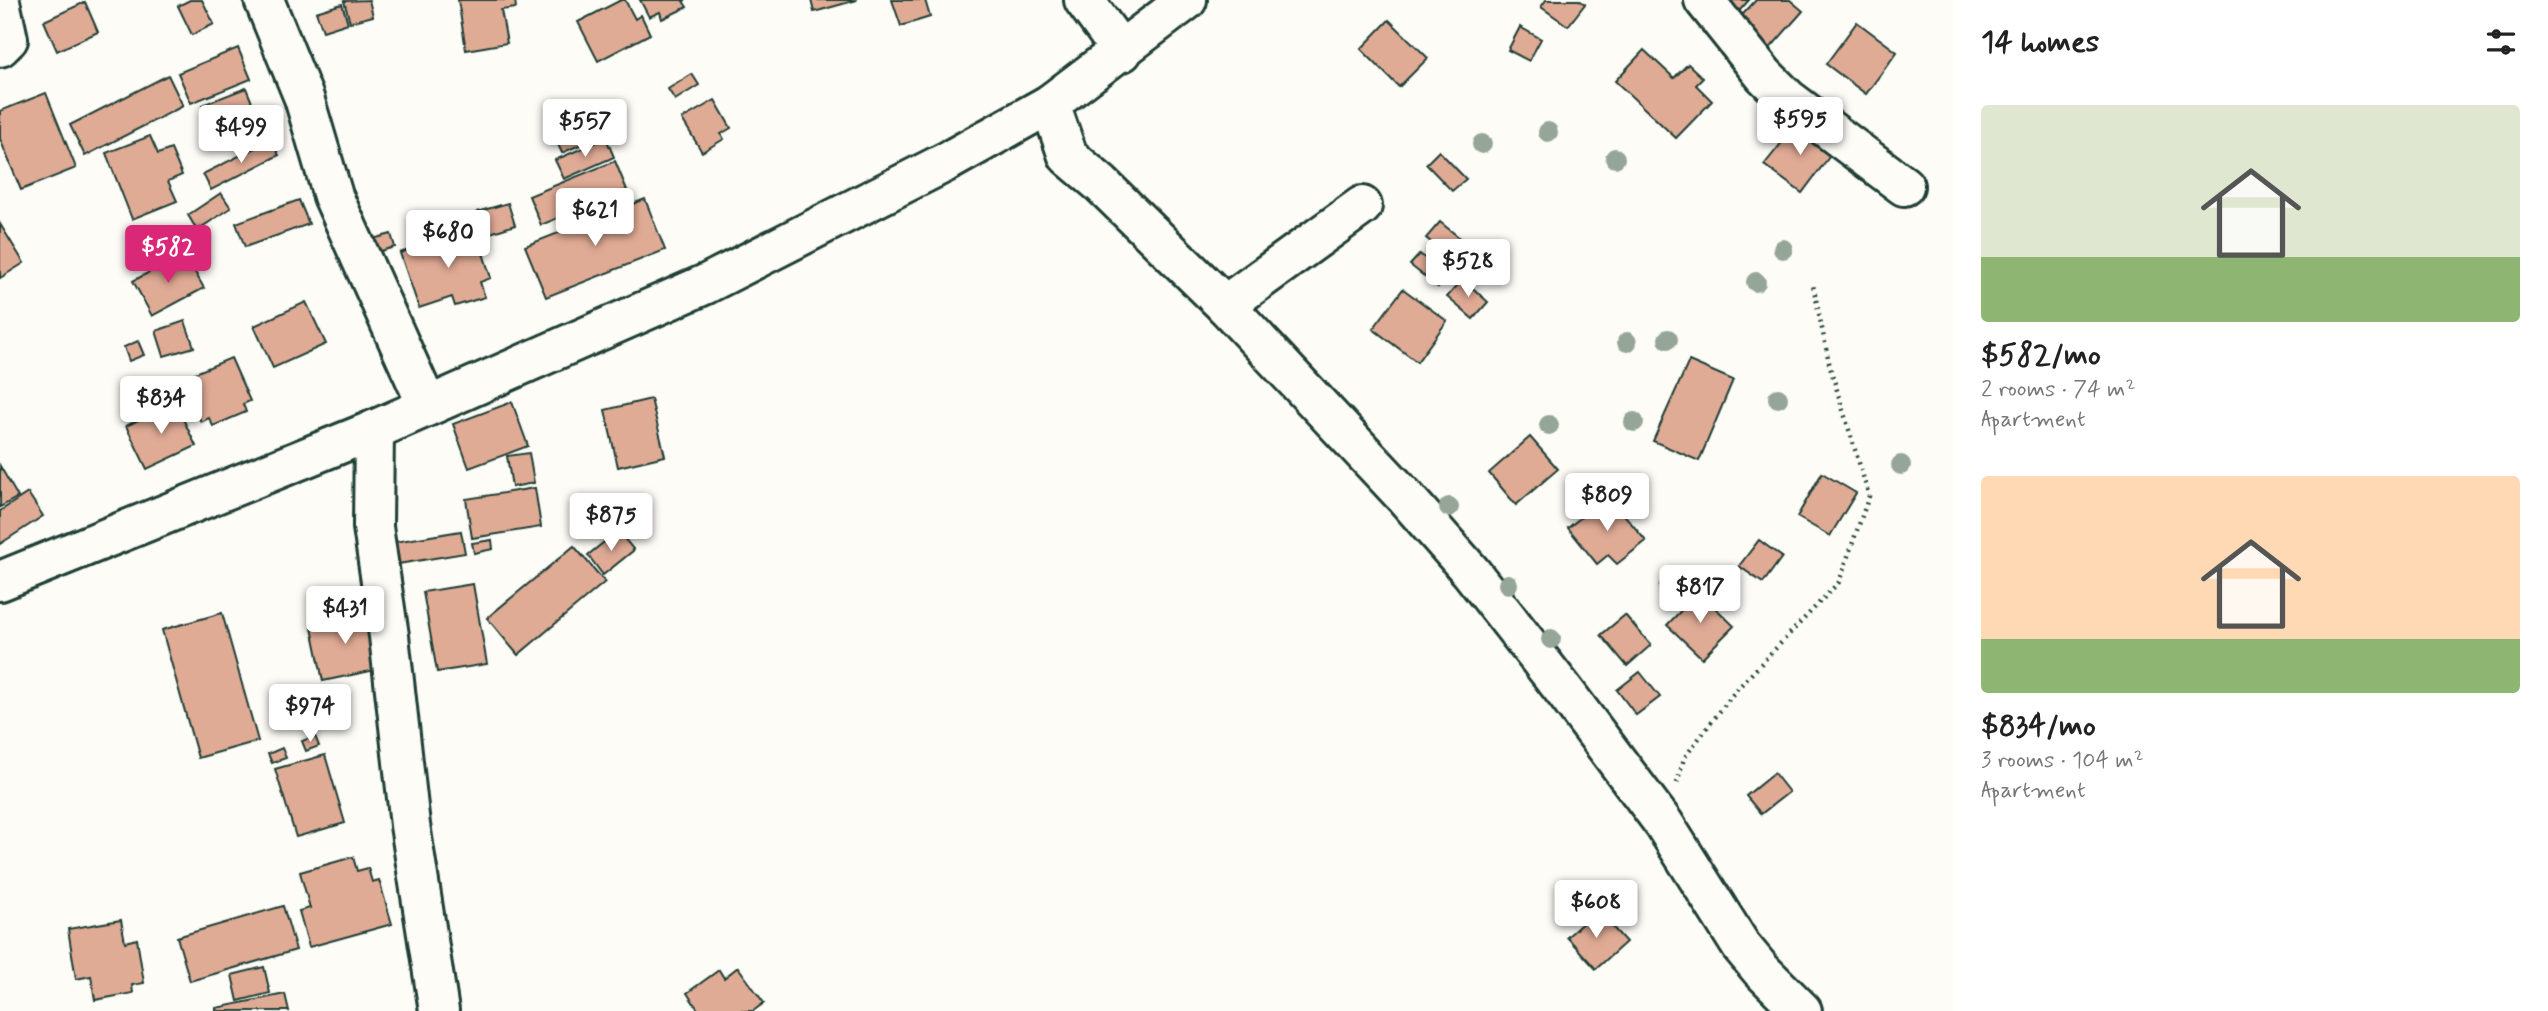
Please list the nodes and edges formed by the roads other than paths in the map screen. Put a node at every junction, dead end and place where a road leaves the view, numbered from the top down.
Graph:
1 (264, 0) edge
2 (1084, 0) edge
3 (1187, 0) edge
4 (1704, 0) edge
5 (0, 2) edge
6 (0, 47) edge
7 (1122, 52) junction
8 (1050, 104) junction
9 (1904, 187) dead end
10 (1362, 206) dead end
11 (1225, 305) junction
12 (427, 405) junction
13 (374, 430) junction
14 (0, 581) edge
15 (439, 1011) edge
16 (1802, 1011) edge

1 - 12 street
2 - 7 street
3 - 7 street
4 - 9 street
5 - 6 street
7 - 8 street
8 - 11 street
8 - 12 street
10 - 11 street
11 - 16 street
12 - 13 street
13 - 14 street
13 - 15 street

